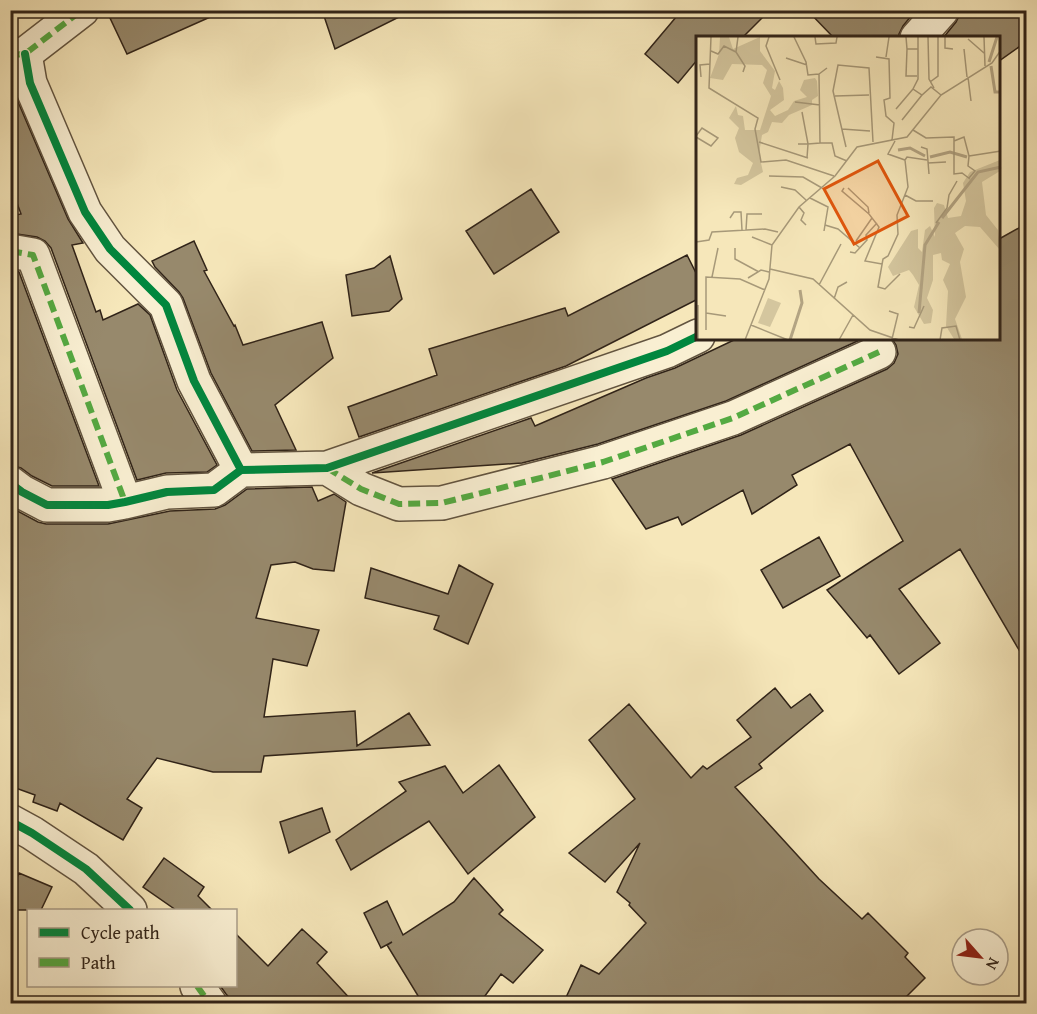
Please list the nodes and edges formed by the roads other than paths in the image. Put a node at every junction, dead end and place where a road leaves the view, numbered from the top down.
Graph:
1 (82, 10) edge
2 (942, 10) edge
3 (919, 36) edge
4 (18, 55) edge
5 (10, 251) edge
6 (696, 337) edge
7 (879, 352) dead end
8 (327, 468) junction
9 (241, 470) junction
10 (10, 483) edge
11 (125, 502) junction
12 (10, 821) edge
13 (129, 909) edge
14 (198, 987) edge
15 (210, 1004) edge

1 - 4 street
2 - 3 street
4 - 9 street
5 - 11 street
6 - 8 street
7 - 8 street
8 - 9 street
9 - 11 street
10 - 11 street
12 - 13 street
14 - 15 street

